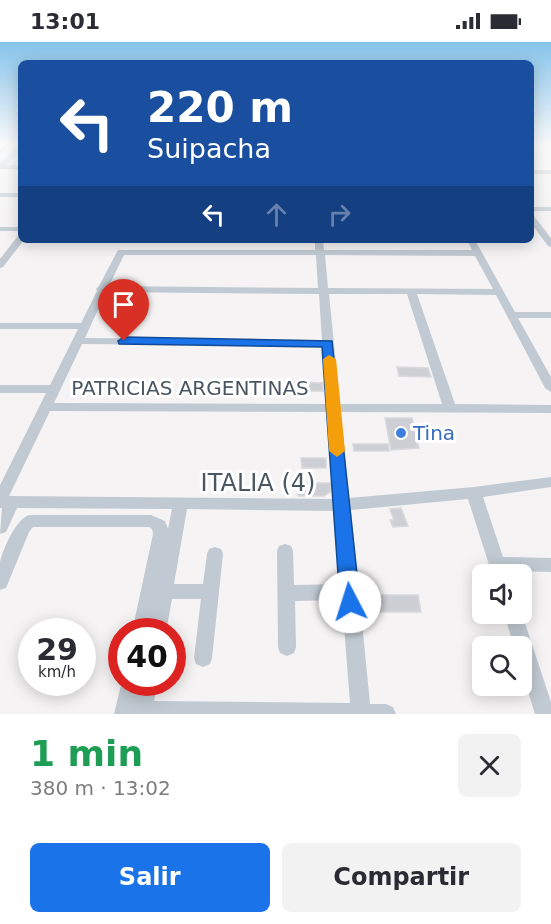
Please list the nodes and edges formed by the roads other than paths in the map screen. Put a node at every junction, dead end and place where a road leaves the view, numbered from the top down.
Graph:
1 (0, 195) edge
2 (18, 195) edge
3 (534, 209) edge
4 (551, 209) edge
5 (0, 229) edge
6 (18, 229) edge
7 (535, 229) edge
8 (18, 242) edge
9 (397, 243) edge
10 (472, 243) edge
11 (551, 244) edge
12 (319, 246) edge
13 (401, 253) junction
14 (478, 254) junction
15 (0, 265) edge
16 (101, 289) junction
17 (323, 292) junction
18 (411, 292) junction
19 (499, 292) junction
20 (512, 315) junction
21 (551, 315) edge
22 (0, 326) edge
23 (83, 326) junction
24 (76, 340) junction
25 (328, 343) junction
26 (551, 388) edge
27 (0, 389) edge
28 (53, 389) junction
29 (44, 407) junction
30 (334, 408) junction
31 (450, 409) junction
32 (551, 410) edge
33 (551, 482) edge
34 (474, 493) junction
35 (4, 501) edge
36 (180, 506) junction
37 (342, 506) junction
38 (0, 528) edge
39 (285, 551) dead end
40 (215, 554) dead end
41 (496, 564) edge
42 (551, 565) edge
43 (532, 566) edge
44 (0, 583) edge
45 (211, 591) junction
46 (164, 592) junction
47 (350, 592) junction
48 (286, 593) junction
49 (144, 618) edge
50 (159, 618) edge
51 (516, 624) edge
52 (287, 647) dead end
53 (203, 658) dead end
54 (133, 696) edge
55 (143, 696) edge
56 (136, 713) edge
57 (361, 714) edge
58 (386, 714) edge
59 (545, 714) edge

1 - 2 street
3 - 4 street
5 - 6 street
7 - 11 street
8 - 15 street
9 - 13 street
10 - 14 street
12 - 13 street
12 - 16 street
12 - 17 street
13 - 14 street
14 - 19 street
16 - 17 street
16 - 23 street
17 - 18 street
17 - 25 street
18 - 19 street
18 - 31 street
19 - 20 street
20 - 21 street
20 - 26 street
22 - 23 street
23 - 24 street
24 - 25 street
24 - 28 street
25 - 30 street
27 - 28 street, PATRICIAS ARGENTINAS
28 - 29 street
29 - 30 street, PATRICIAS ARGENTINAS
29 - 35 street
30 - 31 street, PATRICIAS ARGENTINAS
30 - 37 street
31 - 32 street, PATRICIAS ARGENTINAS
33 - 34 street, ITALIA (4)
34 - 37 street, ITALIA (4)
34 - 41 street
35 - 36 street, ITALIA (4)
35 - 38 street
36 - 37 street, ITALIA (4)
36 - 46 street
37 - 47 street
39 - 48 street
40 - 45 street
42 - 43 street
44 - 49 street
45 - 46 street
45 - 53 street
46 - 50 street
47 - 48 street
47 - 57 street
48 - 52 street
51 - 59 street
54 - 56 street
55 - 56 street
56 - 57 street
57 - 58 street

